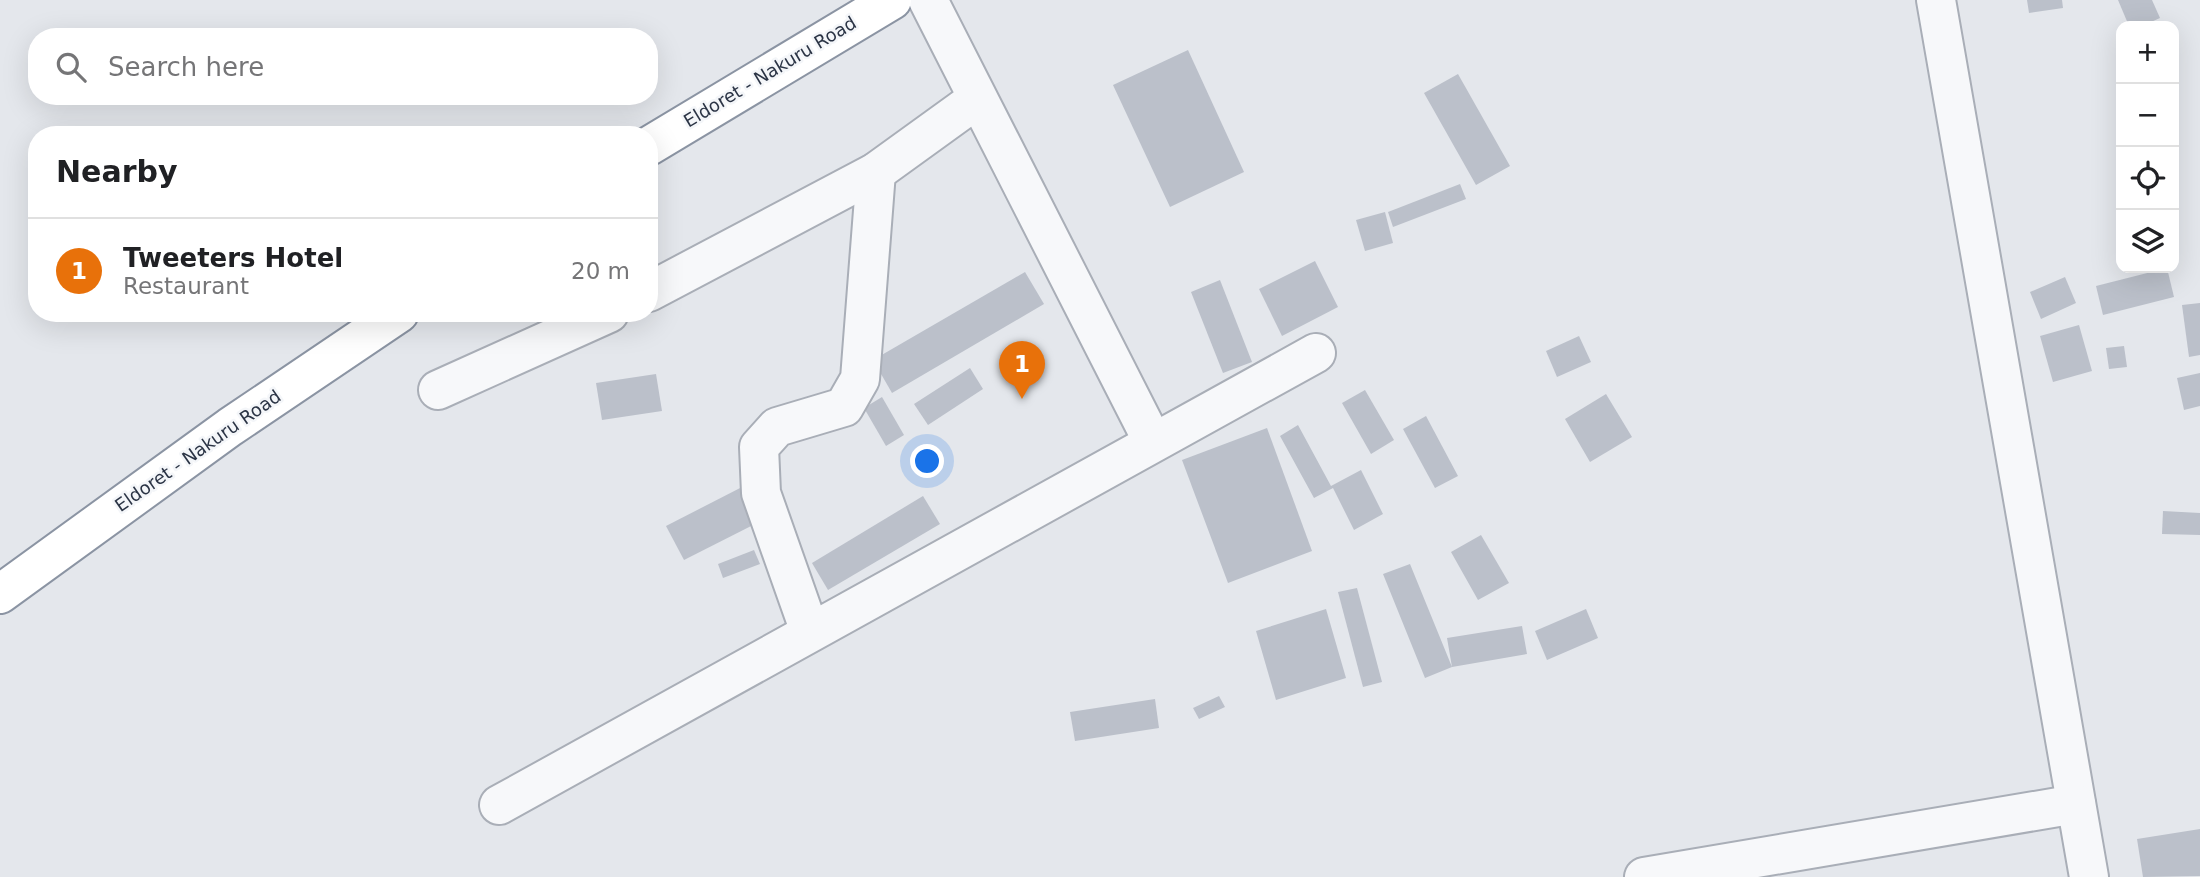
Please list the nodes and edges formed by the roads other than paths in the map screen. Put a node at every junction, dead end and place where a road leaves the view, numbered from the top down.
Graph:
1 (892, 0) edge
2 (928, 0) edge
3 (1936, 0) edge
4 (977, 99) junction
5 (658, 141) edge
6 (876, 172) junction
7 (658, 287) edge
8 (386, 322) edge
9 (589, 322) edge
10 (1316, 353) dead end
11 (438, 390) dead end
12 (1153, 442) junction
13 (0, 594) edge
14 (810, 632) junction
15 (2076, 804) junction
16 (499, 805) dead end
17 (1644, 877) edge
18 (2089, 877) edge

1 - 5 highway, Eldoret - Nakuru Road
2 - 4 street
3 - 15 street
4 - 6 street
4 - 12 street
6 - 7 street
6 - 14 street
8 - 13 highway, Eldoret - Nakuru Road
9 - 11 street
10 - 12 street
12 - 14 street
14 - 16 street
15 - 17 street
15 - 18 street

